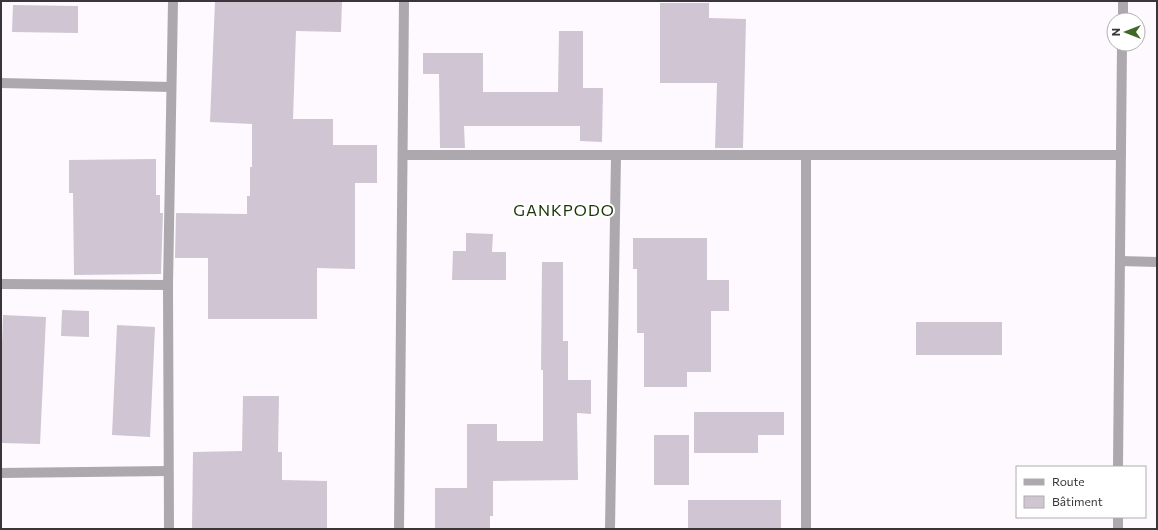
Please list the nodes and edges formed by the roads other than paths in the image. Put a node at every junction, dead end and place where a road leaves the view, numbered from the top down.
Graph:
1 (173, 1) edge
2 (404, 1) edge
3 (1123, 1) edge
4 (1123, 12) edge
5 (1122, 52) edge
6 (1, 83) edge
7 (171, 87) junction
8 (403, 155) junction
9 (616, 155) junction
10 (806, 155) junction
11 (1121, 155) junction
12 (1120, 261) junction
13 (1157, 262) edge
14 (1, 284) edge
15 (168, 285) junction
16 (1118, 466) edge
17 (168, 471) junction
18 (1, 473) edge
19 (1118, 518) edge
20 (169, 529) edge
21 (399, 529) edge
22 (610, 529) edge
23 (806, 529) edge
24 (1118, 529) edge

1 - 7 street
2 - 8 street
3 - 4 street
5 - 11 street
6 - 7 street
7 - 15 street
8 - 9 street
8 - 21 street
9 - 10 street
9 - 22 street
10 - 11 street
10 - 23 street
11 - 12 street
12 - 13 street
12 - 16 street
14 - 15 street
15 - 17 street
17 - 18 street
17 - 20 street
19 - 24 street

